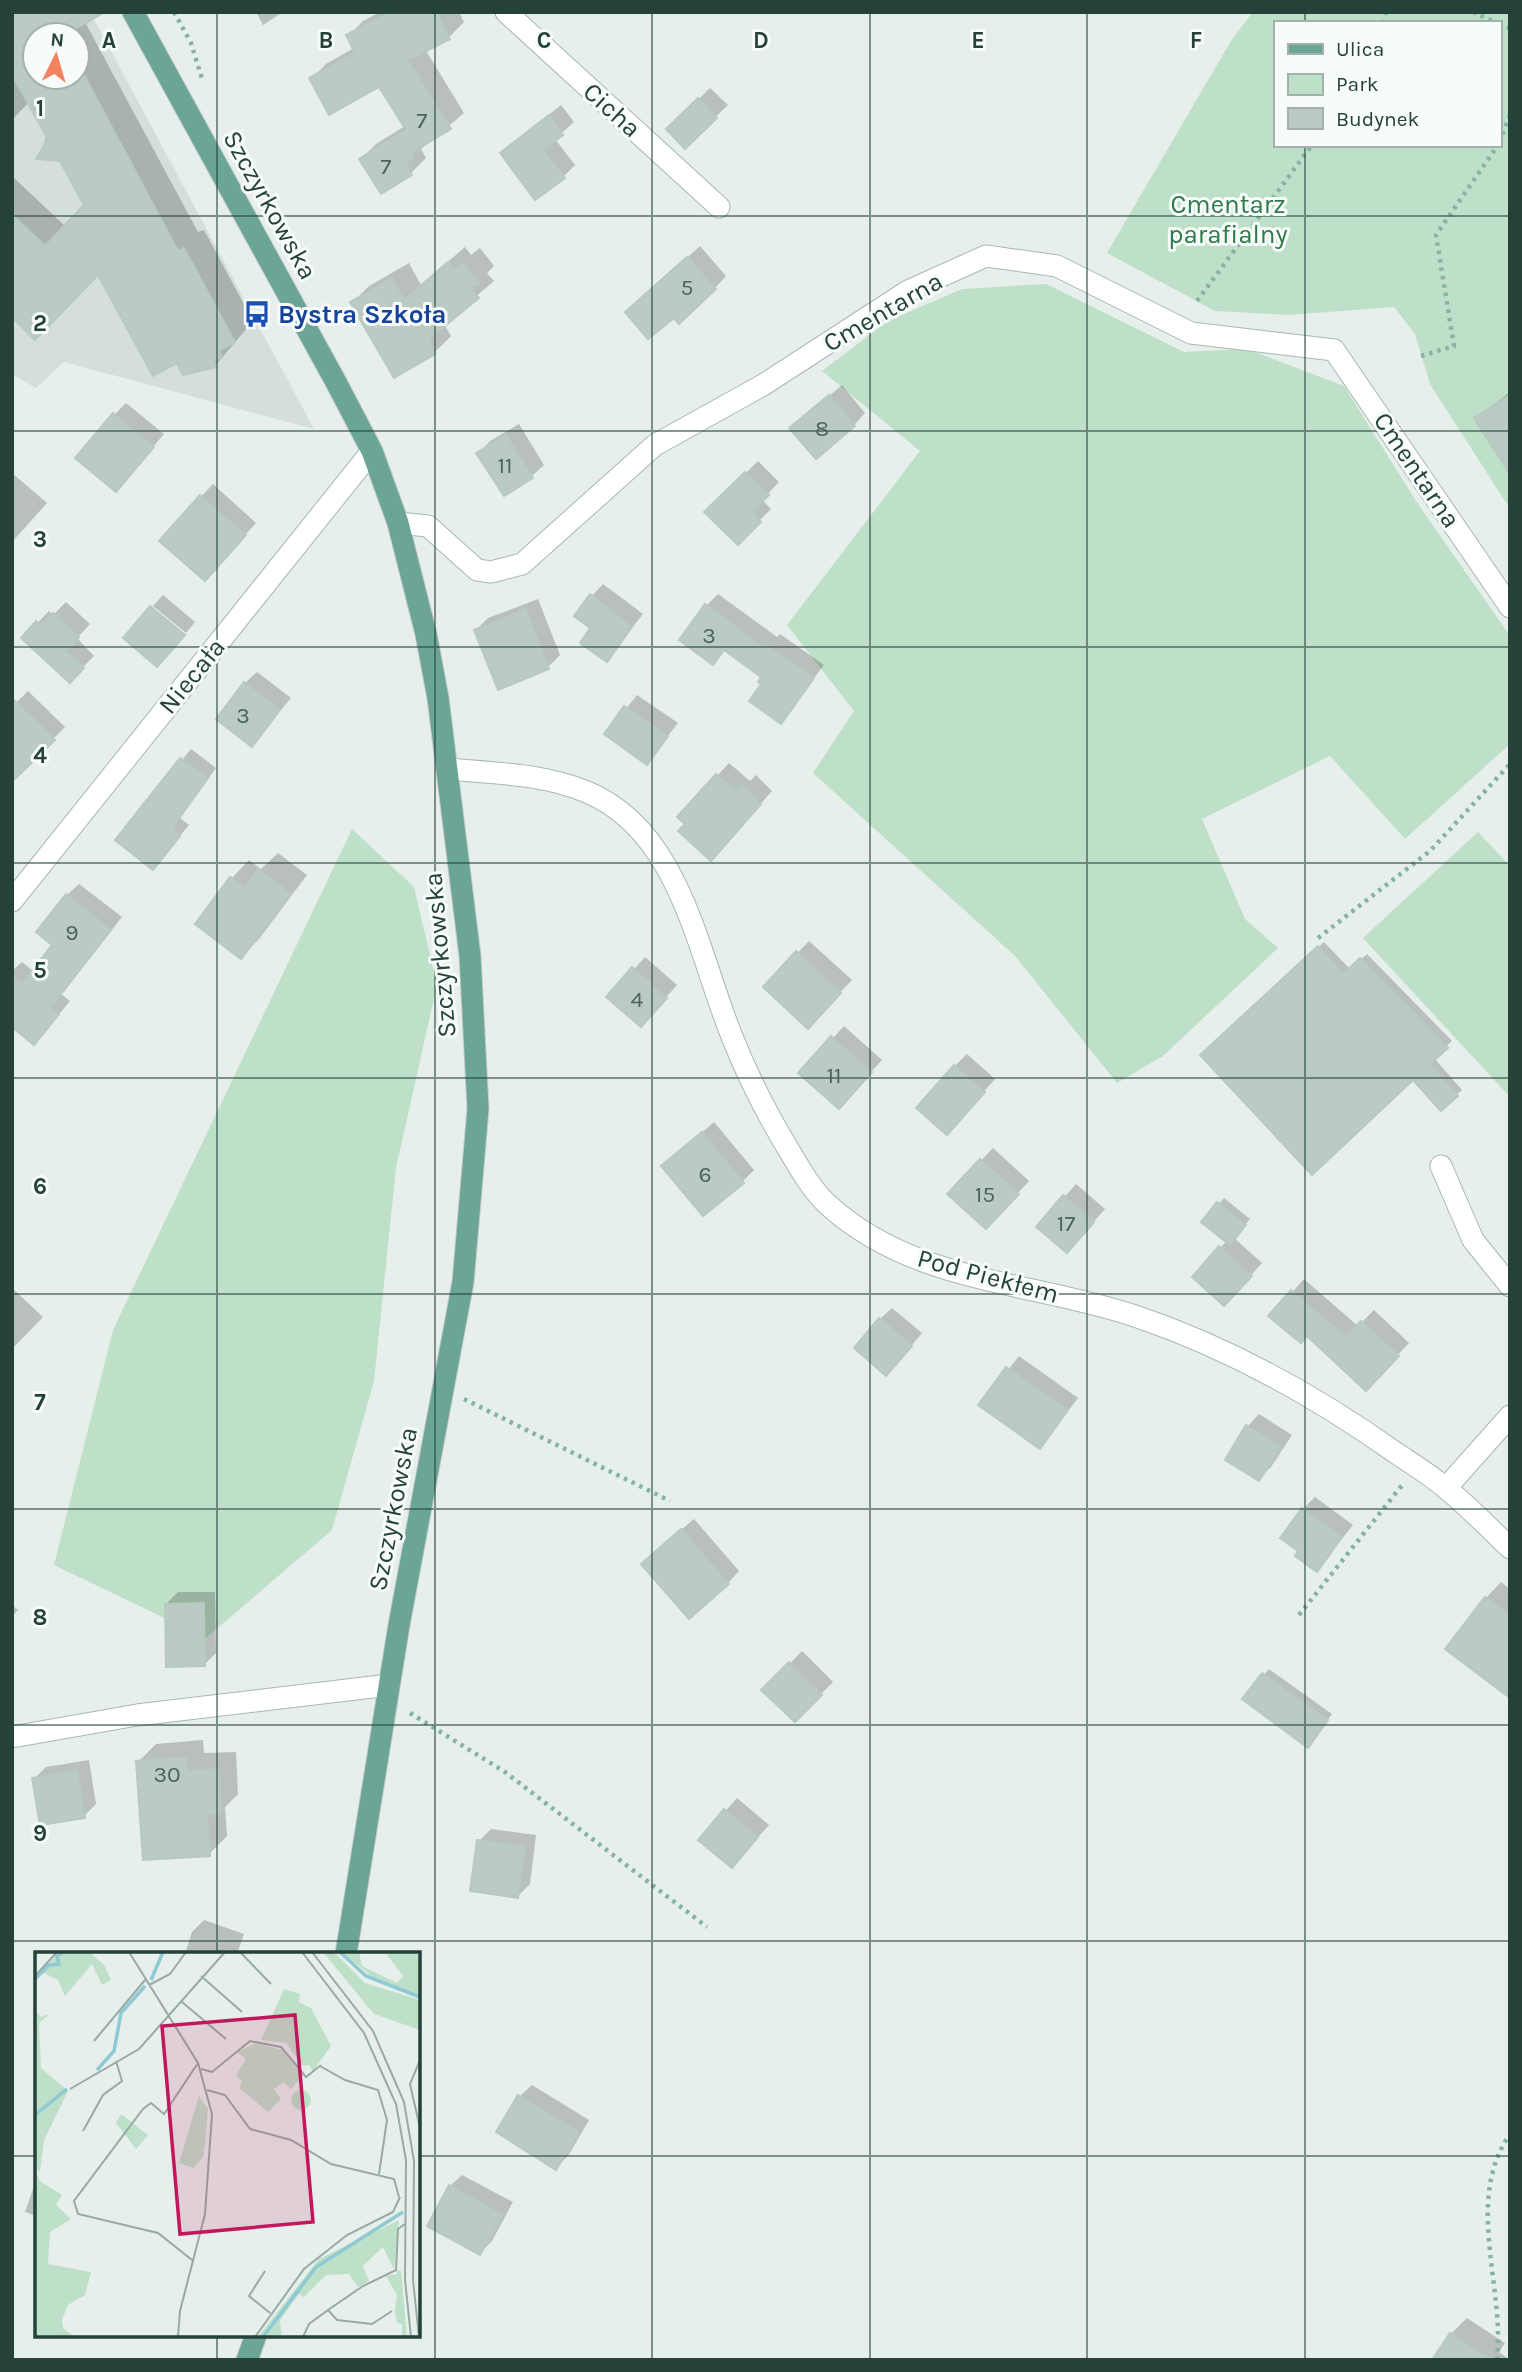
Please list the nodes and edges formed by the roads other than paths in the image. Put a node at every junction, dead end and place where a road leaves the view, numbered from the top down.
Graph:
1 (133, 12) edge
2 (506, 12) edge
3 (719, 207) dead end
4 (372, 451) junction
5 (398, 523) junction
6 (1510, 607) edge
7 (448, 769) junction
8 (12, 901) edge
9 (1441, 1166) dead end
10 (1510, 1286) edge
11 (1510, 1416) edge
12 (1447, 1488) junction
13 (1510, 1548) edge
14 (388, 1692) junction
15 (12, 1737) edge
16 (346, 1952) edge
17 (255, 2337) edge
18 (247, 2360) edge

1 - 4 main road, Szczyrkowska
2 - 3 street, Cicha
4 - 5 main road, Szczyrkowska
4 - 8 street, Niecała
5 - 6 street, Cmentarna
5 - 7 main road, Szczyrkowska
7 - 12 street, Pod Piekłem
7 - 14 main road, Szczyrkowska
9 - 10 street
11 - 12 street
12 - 13 street, Pod Piekłem
14 - 15 street
14 - 16 main road, Szczyrkowska
17 - 18 main road

